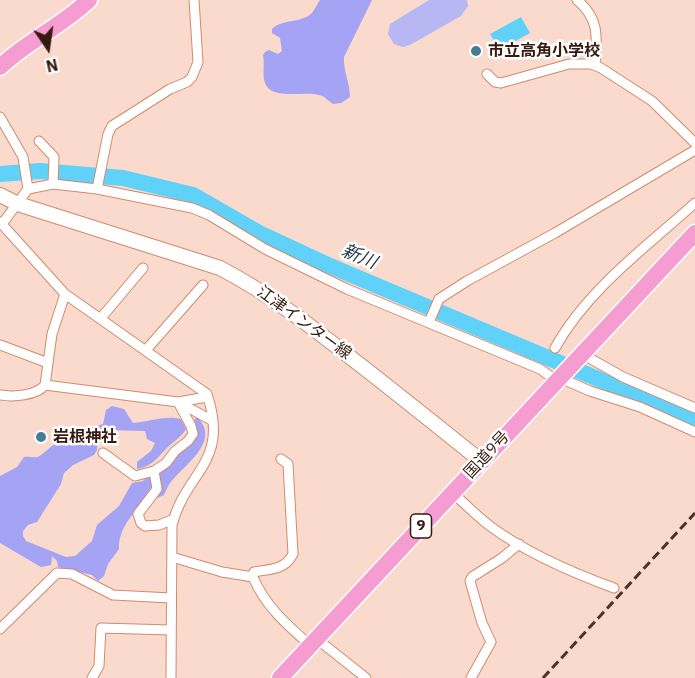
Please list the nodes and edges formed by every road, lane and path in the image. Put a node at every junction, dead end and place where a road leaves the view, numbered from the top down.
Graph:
1 (89, 0) edge
2 (194, 0) edge
3 (577, 0) edge
4 (595, 65) junction
5 (0, 67) edge
6 (487, 74) dead end
7 (0, 117) edge
8 (39, 141) dead end
9 (695, 143) edge
10 (695, 150) edge
11 (54, 182) junction
12 (28, 186) junction
13 (97, 188) junction
14 (0, 195) edge
15 (695, 203) edge
16 (18, 204) junction
17 (1, 223) edge
18 (692, 243) edge
19 (143, 268) dead end
20 (203, 285) dead end
21 (65, 294) junction
22 (100, 318) junction
23 (429, 321) junction
24 (0, 345) edge
25 (555, 348) dead end
26 (146, 350) junction
27 (580, 357) junction
28 (48, 363) junction
29 (560, 378) junction
30 (45, 385) junction
31 (0, 395) edge
32 (207, 397) junction
33 (178, 402) junction
34 (695, 408) edge
35 (213, 421) junction
36 (695, 432) edge
37 (103, 453) dead end
38 (281, 459) dead end
39 (481, 461) junction
40 (154, 471) junction
41 (452, 492) junction
42 (174, 519) junction
43 (519, 544) junction
44 (172, 557) junction
45 (253, 577) junction
46 (614, 588) dead end
47 (171, 598) junction
48 (0, 629) edge
49 (171, 630) junction
50 (314, 642) junction
51 (93, 678) edge
52 (171, 678) edge
53 (280, 678) edge
54 (366, 678) edge
55 (471, 678) edge

1 - 5 highway
2 - 13 street
3 - 4 street
4 - 6 street
4 - 9 street
7 - 12 street
8 - 11 street
10 - 23 street
11 - 12 street
11 - 13 street
12 - 16 street
13 - 23 street
14 - 16 main road, 江津インター線
15 - 25 street
16 - 17 street
16 - 39 main road, 江津インター線
17 - 21 street
18 - 27 highway, 国道9号 / 9
19 - 22 street
20 - 26 street
21 - 22 street
21 - 28 street
22 - 26 street
23 - 29 street
24 - 28 street
26 - 32 street
27 - 29 highway, 国道9号 / 9
27 - 34 street
28 - 30 street
29 - 36 street
29 - 39 highway, 国道9号 / 9
30 - 31 street
30 - 33 street
32 - 33 street
32 - 35 street
33 - 35 street
33 - 40 street
35 - 42 street
37 - 40 street
38 - 45 street
39 - 41 highway, 国道9号 / 9
40 - 42 street
41 - 43 street
41 - 50 highway, 国道9号 / 9
42 - 44 street
43 - 46 street
43 - 55 street
44 - 45 street
44 - 47 street
45 - 50 street
47 - 48 street
47 - 49 street
49 - 51 street
49 - 52 street
50 - 53 highway, 国道9号 / 9
50 - 54 street

